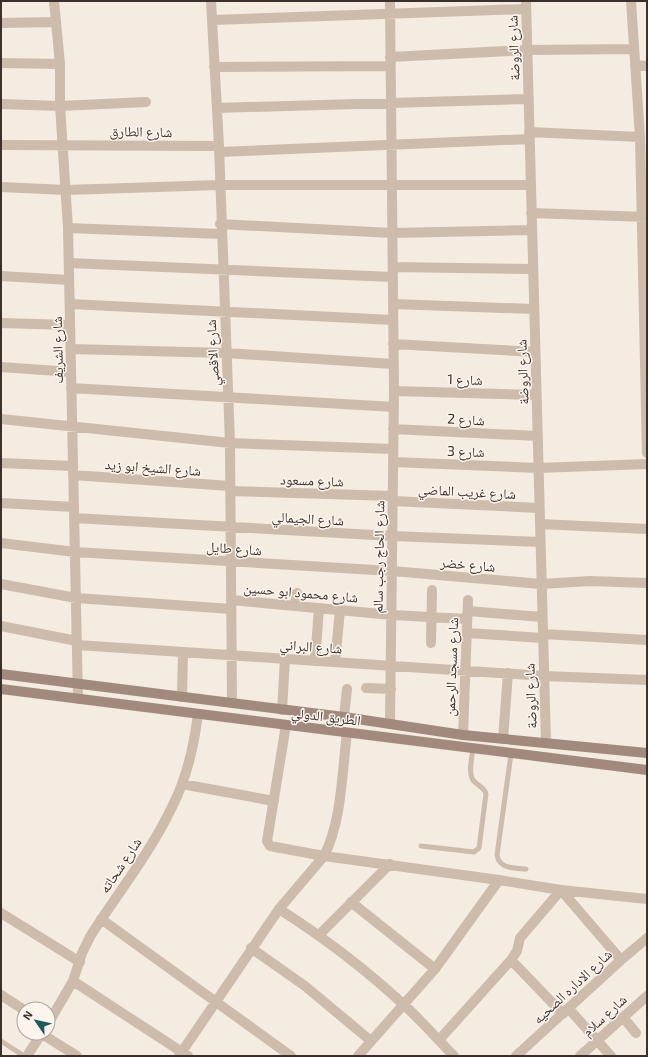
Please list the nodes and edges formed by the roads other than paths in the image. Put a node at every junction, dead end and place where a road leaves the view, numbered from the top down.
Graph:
1 (54, 1) edge
2 (211, 1) edge
3 (390, 1) edge
4 (631, 1) edge
5 (526, 5) edge
6 (389, 13) junction
7 (212, 20) junction
8 (56, 22) junction
9 (1, 23) edge
10 (634, 49) junction
11 (527, 50) junction
12 (390, 61) junction
13 (1, 64) edge
14 (60, 64) junction
15 (635, 65) junction
16 (647, 66) edge
17 (214, 67) junction
18 (528, 99) junction
19 (146, 102) dead end
20 (390, 103) junction
21 (1, 104) edge
22 (60, 106) junction
23 (217, 108) junction
24 (529, 136) junction
25 (640, 137) junction
26 (63, 144) junction
27 (1, 145) edge
28 (391, 145) junction
29 (219, 149) junction
30 (219, 185) junction
31 (391, 185) junction
32 (531, 185) junction
33 (1, 187) edge
34 (66, 190) junction
35 (531, 212) junction
36 (644, 217) edge
37 (68, 228) junction
38 (221, 229) junction
39 (532, 230) junction
40 (392, 233) junction
41 (69, 263) junction
42 (533, 269) junction
43 (222, 270) junction
44 (393, 272) junction
45 (1, 276) edge
46 (69, 280) junction
47 (70, 304) junction
48 (393, 304) junction
49 (534, 309) junction
50 (224, 312) junction
51 (393, 320) junction
52 (1, 323) edge
53 (70, 325) junction
54 (393, 344) junction
55 (71, 349) junction
56 (535, 352) junction
57 (226, 354) junction
58 (393, 364) junction
59 (1, 367) edge
60 (71, 372) junction
61 (71, 388) junction
62 (394, 391) junction
63 (536, 395) junction
64 (228, 397) junction
65 (394, 406) junction
66 (1, 419) edge
67 (72, 427) junction
68 (393, 429) junction
69 (537, 436) junction
70 (230, 443) junction
71 (393, 449) junction
72 (647, 453) edge
73 (393, 462) junction
74 (1, 463) edge
75 (647, 464) edge
76 (538, 468) junction
77 (73, 471) junction
78 (230, 489) junction
79 (393, 499) junction
80 (1, 503) edge
81 (74, 507) junction
82 (539, 508) junction
83 (74, 518) junction
84 (540, 524) junction
85 (230, 528) junction
86 (647, 529) edge
87 (392, 536) junction
88 (540, 542) junction
89 (1, 543) edge
90 (75, 552) junction
91 (231, 562) junction
92 (392, 572) junction
93 (1, 584) edge
94 (541, 584) junction
95 (647, 584) edge
96 (432, 590) dead end
97 (297, 594) dead end
98 (76, 598) junction
99 (468, 600) dead end
100 (231, 605) junction
101 (295, 605) junction
102 (319, 608) junction
103 (340, 610) junction
104 (392, 615) junction
105 (467, 615) junction
106 (431, 616) junction
107 (542, 617) junction
108 (1, 626) edge
109 (467, 633) junction
110 (543, 636) junction
111 (647, 640) edge
112 (77, 643) junction
113 (431, 643) dead end
114 (183, 652) junction
115 (232, 655) junction
116 (285, 659) junction
117 (315, 661) junction
118 (336, 662) junction
119 (391, 666) junction
120 (466, 670) junction
121 (508, 673) junction
122 (1, 674) edge
123 (544, 676) junction
124 (647, 680) edge
125 (78, 684) junction
126 (366, 688) dead end
127 (1, 689) edge
128 (347, 689) dead end
129 (391, 689) junction
130 (182, 697) junction
131 (78, 699) junction
132 (227, 703) junction
133 (282, 710) junction
134 (198, 714) junction
135 (220, 716) junction
136 (344, 717) junction
137 (286, 725) junction
138 (394, 725) junction
139 (347, 733) junction
140 (463, 735) junction
141 (396, 739) junction
142 (503, 739) junction
143 (546, 743) junction
144 (473, 749) junction
145 (647, 753) edge
146 (511, 754) junction
147 (647, 770) edge
148 (182, 784) junction
149 (274, 801) junction
150 (421, 846) dead end
151 (324, 856) junction
152 (390, 864) junction
153 (526, 869) dead end
154 (499, 880) junction
155 (561, 890) junction
156 (647, 900) edge
157 (351, 902) junction
158 (279, 909) junction
159 (1, 913) edge
160 (101, 919) junction
161 (319, 935) junction
162 (647, 938) edge
163 (251, 948) junction
164 (511, 960) junction
165 (621, 960) junction
166 (80, 962) junction
167 (435, 969) junction
168 (73, 982) junction
169 (1, 995) edge
170 (646, 998) edge
171 (215, 1002) junction
172 (404, 1004) junction
173 (16, 1005) edge
174 (56, 1011) edge
175 (566, 1011) junction
176 (623, 1017) junction
177 (636, 1033) dead end
178 (1, 1040) edge
179 (439, 1040) junction
180 (37, 1041) edge
181 (54, 1041) edge
182 (371, 1041) junction
183 (597, 1041) junction
184 (183, 1055) edge
185 (24, 1056) edge
186 (27, 1056) edge
187 (77, 1056) edge
188 (291, 1056) edge
189 (358, 1056) edge
190 (454, 1056) edge
191 (516, 1056) edge
192 (580, 1056) edge
193 (611, 1056) edge

1 - 8 street, شارع الشريف
2 - 7 street, شارع الاقصي
3 - 6 street, شارع الحاج رجب سالم
4 - 10 street
5 - 6 street
5 - 11 street, شارع الروضة
6 - 7 street
6 - 12 street, شارع الحاج رجب سالم
7 - 17 street, شارع الاقصي
8 - 9 street
8 - 14 street, شارع الشريف
10 - 11 street
10 - 15 street
11 - 12 street
11 - 18 street, شارع الروضة
12 - 17 street
12 - 20 street, شارع الحاج رجب سالم
13 - 14 street
14 - 22 street, شارع الشريف
15 - 16 street
15 - 25 street
17 - 23 street, شارع الاقصي
18 - 20 street
18 - 24 street, شارع الروضة
19 - 22 street
20 - 23 street
20 - 28 street, شارع الحاج رجب سالم
21 - 22 street
22 - 26 street, شارع الشريف
23 - 29 street, شارع الاقصي
24 - 25 street, شارع الطارق
24 - 28 street, شارع الطارق
24 - 32 street, شارع الروضة
25 - 36 street
26 - 27 street, شارع الطارق
26 - 29 street, شارع الطارق
26 - 34 street, شارع الشريف
28 - 29 street, شارع الطارق
28 - 31 street, شارع الحاج رجب سالم
29 - 30 street, شارع الاقصي
30 - 31 street
30 - 34 street
30 - 38 street, شارع الاقصي
31 - 32 street
31 - 40 street, شارع الحاج رجب سالم
32 - 35 street, شارع الروضة
33 - 34 street
34 - 37 street, شارع الشريف
35 - 36 street
35 - 39 street, شارع الروضة
36 - 72 street
37 - 38 street
37 - 41 street, شارع الشريف
38 - 40 street
38 - 43 street, شارع الاقصي
39 - 40 street
39 - 42 street, شارع الروضة
40 - 44 street, شارع الحاج رجب سالم
41 - 43 street
41 - 46 street, شارع الشريف
42 - 44 street
42 - 49 street, شارع الروضة
43 - 44 street
43 - 50 street, شارع الاقصي
44 - 48 street, شارع الحاج رجب سالم
45 - 46 street
46 - 47 street, شارع الشريف
47 - 50 street
47 - 53 street, شارع الشريف
48 - 49 street
48 - 51 street, شارع الحاج رجب سالم
49 - 56 street, شارع الروضة
50 - 51 street
50 - 57 street, شارع الاقصي
51 - 54 street, شارع الحاج رجب سالم
52 - 53 street
53 - 55 street, شارع الشريف
54 - 56 street
54 - 58 street, شارع الحاج رجب سالم
55 - 57 street
55 - 60 street, شارع الشريف
56 - 63 street, شارع الروضة
57 - 58 street
57 - 64 street, شارع الاقصي
58 - 62 street, شارع الحاج رجب سالم
59 - 60 street
60 - 61 street, شارع الشريف
61 - 64 street
61 - 67 street, شارع الشريف
62 - 63 street, شارع 1
62 - 65 street, شارع الحاج رجب سالم
63 - 69 street, شارع الروضة
64 - 65 street
64 - 70 street, شارع الاقصي
65 - 68 street, شارع الحاج رجب سالم
66 - 67 street
67 - 70 street
67 - 77 street, شارع الشريف
68 - 69 street, شارع 2
68 - 71 street, شارع الحاج رجب سالم
69 - 76 street, شارع الروضة
70 - 71 street
70 - 78 street, شارع الاقصي
71 - 73 street, شارع الحاج رجب سالم
73 - 76 street, شارع 3
73 - 79 street, شارع الحاج رجب سالم
74 - 77 street, شارع الشيخ ابو زيد
75 - 76 street, شارع 3
76 - 82 street, شارع الروضة
77 - 78 street, شارع الشيخ ابو زيد
77 - 81 street, شارع الشريف
78 - 79 street, شارع مسعود
78 - 85 street, شارع الاقصي
79 - 82 street, شارع غريب الماضي
79 - 87 street, شارع الحاج رجب سالم
80 - 81 street
81 - 83 street, شارع الشريف
82 - 84 street, شارع الروضة
83 - 85 street, شارع الجيمالي
83 - 90 street, شارع الشريف
84 - 86 street
84 - 88 street, شارع الروضة
85 - 87 street, شارع الجيمالي
85 - 91 street, شارع الاقصي
87 - 88 street, شارع الجيمالي
87 - 92 street, شارع الحاج رجب سالم
88 - 94 street, شارع الروضة
89 - 90 street, شارع طايل
90 - 91 street, شارع طايل
90 - 98 street, شارع الشريف
91 - 92 street, شارع طايل
91 - 100 street, شارع الاقصي
92 - 94 street, شارع خضر
92 - 104 street, شارع الحاج رجب سالم
93 - 98 street, شارع محمود ابو حسين
94 - 95 street, شارع خضر
94 - 107 street, شارع الروضة
96 - 106 street
97 - 101 street
98 - 100 street, شارع محمود ابو حسين
98 - 112 street, شارع الشريف
99 - 105 street, شارع مسجد الرحمن
100 - 101 street, شارع محمود ابو حسين
100 - 115 street, شارع الاقصي
101 - 102 street, شارع محمود ابو حسين
102 - 103 street, شارع محمود ابو حسين
102 - 117 street
103 - 104 street, شارع محمود ابو حسين
103 - 118 street
104 - 106 street, شارع محمود ابو حسين
104 - 119 street, شارع الحاج رجب سالم
105 - 106 street, شارع محمود ابو حسين
105 - 107 street, شارع محمود ابو حسين
105 - 109 street, شارع مسجد الرحمن
106 - 113 street
107 - 110 street, شارع الروضة
108 - 112 street, شارع البراني
109 - 110 street
109 - 120 street, شارع مسجد الرحمن
110 - 111 street
110 - 123 street, شارع الروضة
112 - 114 street, شارع البراني
112 - 125 street, شارع الشريف
114 - 115 street, شارع البراني
114 - 130 street
115 - 116 street, شارع البراني
115 - 132 street, شارع الاقصي
116 - 117 street, شارع البراني
116 - 133 street
117 - 118 street, شارع البراني
118 - 119 street, شارع البراني
119 - 120 street, شارع البراني
119 - 129 street, شارع الحاج رجب سالم
120 - 121 street, شارع البراني
120 - 140 street, شارع مسجد الرحمن
121 - 123 street, شارع البراني
121 - 142 street
122 - 125 street, الطريق الدولي
123 - 124 street, شارع البراني
123 - 143 street, شارع الروضة
125 - 130 street, الطريق الدولي
125 - 131 street, شارع الشريف
126 - 129 street
127 - 131 street, الطريق الدولي
128 - 136 street
129 - 138 street, شارع الحاج رجب سالم
130 - 132 street, الطريق الدولي
131 - 134 street, الطريق الدولي
132 - 133 street, الطريق الدولي
132 - 135 street
133 - 136 street, الطريق الدولي
134 - 135 street, الطريق الدولي
134 - 148 street, شارع شحاته
135 - 137 street, الطريق الدولي
136 - 138 street, الطريق الدولي
137 - 139 street, الطريق الدولي
137 - 149 street
138 - 140 street, الطريق الدولي
138 - 141 street
139 - 141 street, الطريق الدولي
139 - 151 street
140 - 142 street, الطريق الدولي
141 - 144 street, الطريق الدولي
142 - 143 street, الطريق الدولي
143 - 145 street, الطريق الدولي
144 - 146 street, الطريق الدولي
144 - 150 lane
146 - 147 street, الطريق الدولي
146 - 153 lane
148 - 149 street
148 - 160 street, شارع شحاته
149 - 151 street
151 - 152 street
151 - 158 street
152 - 154 street
152 - 157 street
154 - 155 street
154 - 167 street
155 - 156 street
155 - 164 street
155 - 165 street
157 - 161 street
157 - 167 street
158 - 161 street
158 - 163 street
159 - 166 street
160 - 166 street, شارع شحاته
160 - 171 street
161 - 172 street
162 - 165 street, شارع الاداره الصحيه
163 - 171 street
163 - 182 street
164 - 175 street
164 - 179 street
165 - 175 street, شارع الاداره الصحيه
166 - 168 street, شارع شحاته
167 - 172 street
168 - 174 street, شارع شحاته
168 - 184 street
169 - 173 street
170 - 176 street, شارع سلام
171 - 184 street
171 - 188 street
172 - 179 street
172 - 182 street
175 - 183 street
175 - 191 street, شارع الاداره الصحيه
176 - 177 street
176 - 183 street, شارع سلام
178 - 185 lane
179 - 190 street
180 - 186 street
181 - 187 street
182 - 189 street
183 - 192 street, شارع سلام
183 - 193 street

